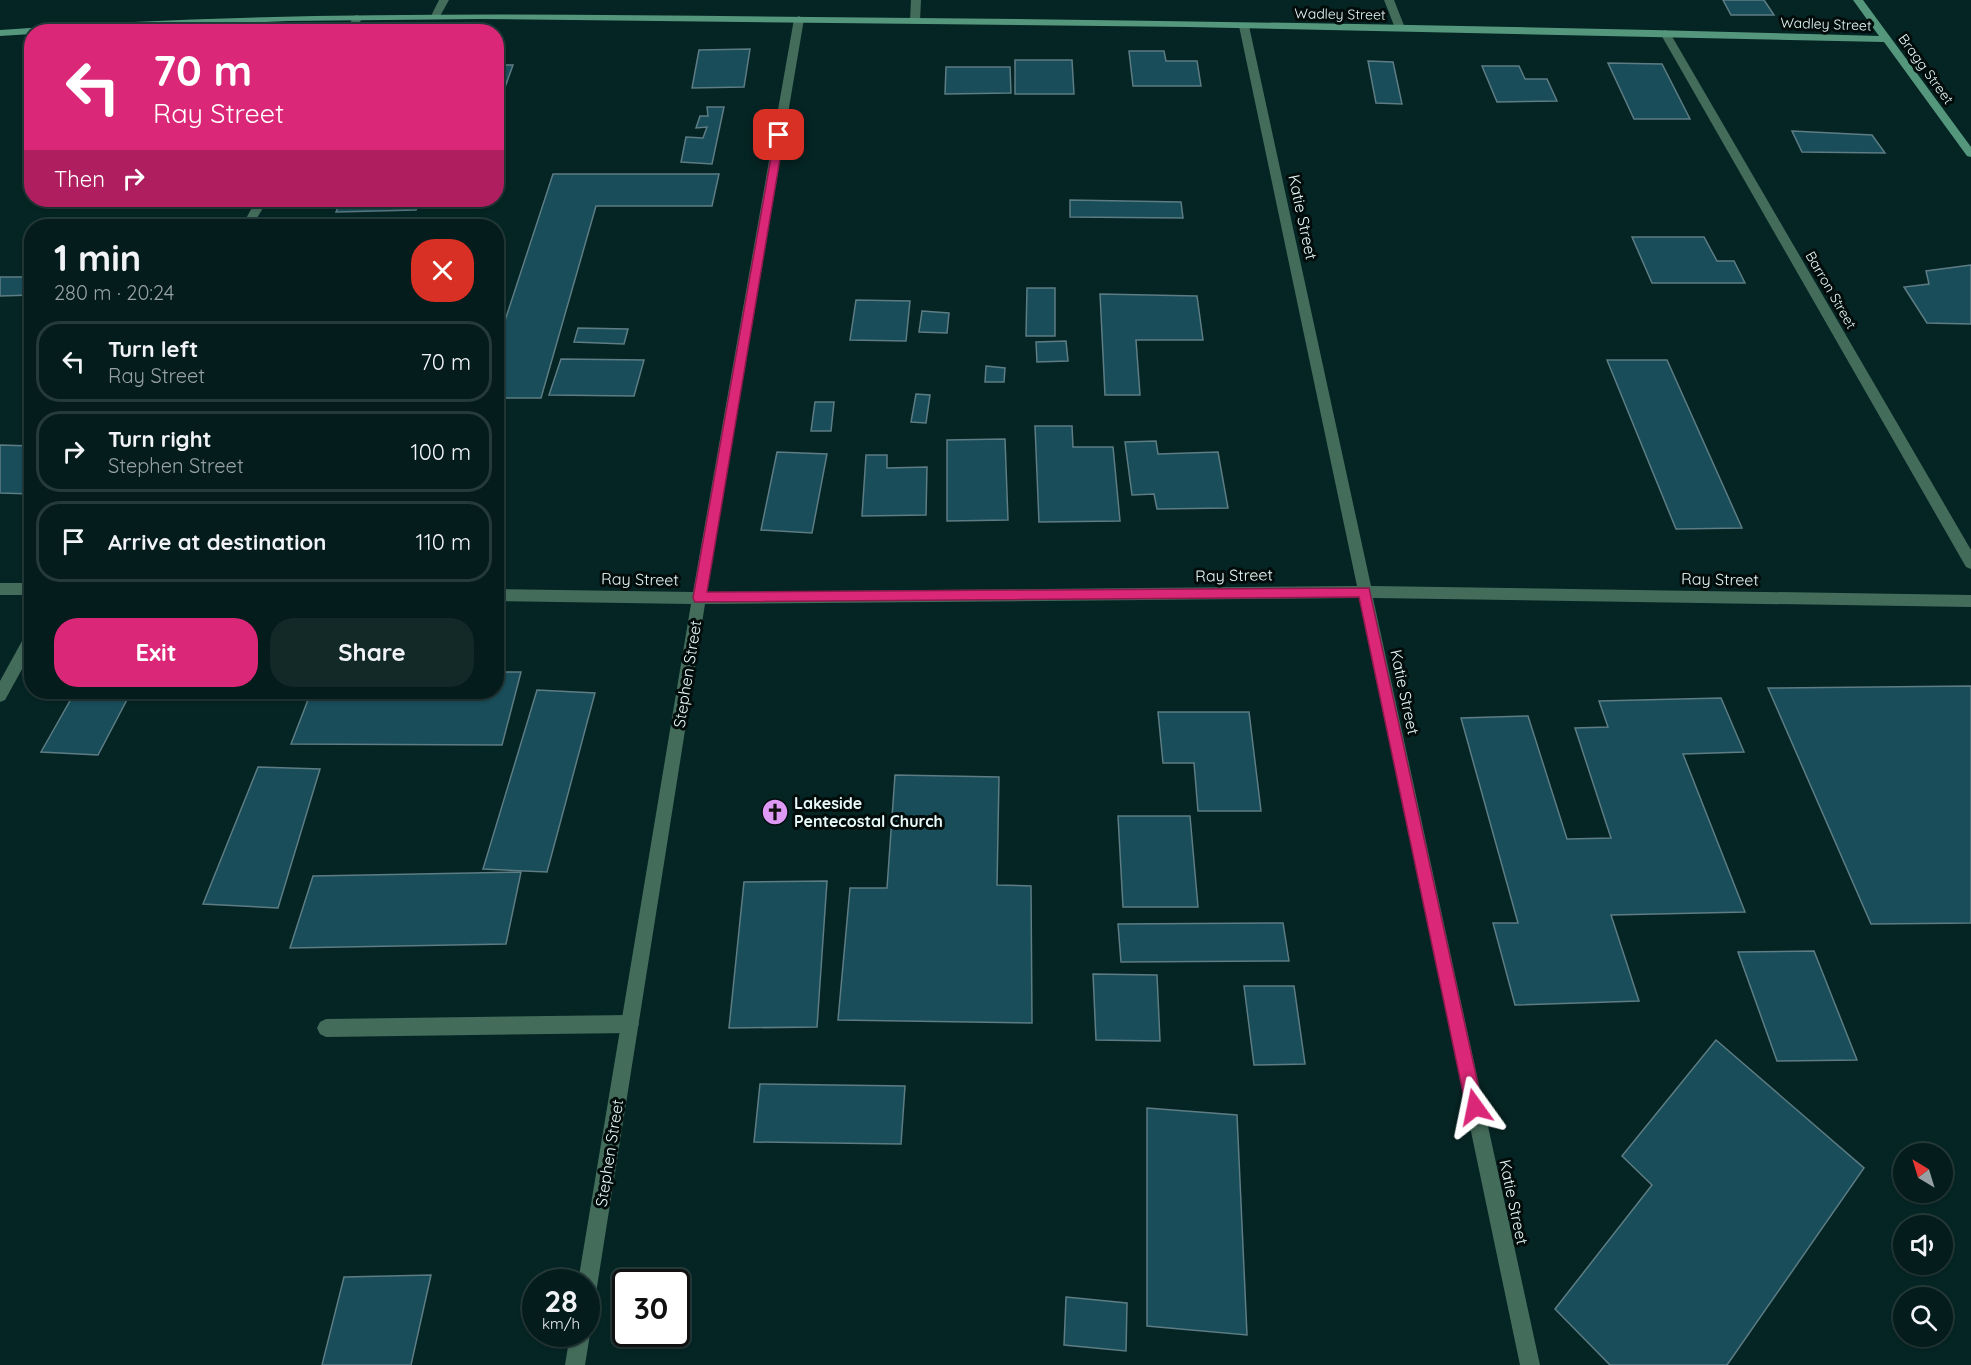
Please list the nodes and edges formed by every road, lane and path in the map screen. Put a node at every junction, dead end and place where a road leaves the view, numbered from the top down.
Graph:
1 (444, 0) edge
2 (916, 0) edge
3 (1389, 0) edge
4 (1857, 0) edge
5 (436, 16) junction
6 (357, 18) junction
7 (800, 19) junction
8 (915, 21) junction
9 (109, 24) edge
10 (354, 24) edge
11 (1244, 26) junction
12 (1400, 28) junction
13 (24, 31) edge
14 (0, 33) edge
15 (1665, 33) junction
16 (1888, 39) junction
17 (1971, 154) edge
18 (1971, 563) edge
19 (0, 589) edge
20 (24, 589) edge
21 (1365, 592) junction
22 (504, 595) edge
23 (699, 598) junction
24 (1971, 601) edge
25 (24, 651) edge
26 (0, 695) edge
27 (630, 1024) junction
28 (326, 1028) dead end
29 (590, 1269) edge
30 (578, 1347) edge
31 (575, 1365) edge
32 (1530, 1365) edge

1 - 5 street
2 - 8 street
3 - 12 street
4 - 16 street, Bragg Street
5 - 6 street, Wadley Street
5 - 7 street, Wadley Street
6 - 9 street, Wadley Street
6 - 10 street
7 - 8 street, Wadley Street
7 - 23 street, Stephen Street
8 - 11 street, Wadley Street
11 - 12 street, Wadley Street
11 - 21 street, Katie Street
12 - 15 street, Wadley Street
13 - 14 street, Wadley Street
15 - 16 street, Wadley Street
15 - 18 street, Barron Street
16 - 17 street, Bragg Street
19 - 20 street
21 - 23 street, Ray Street
21 - 24 street, Ray Street
21 - 32 street, Katie Street
22 - 23 street, Ray Street
23 - 27 street, Stephen Street
25 - 26 street
27 - 28 street
27 - 29 street, Stephen Street
30 - 31 street

